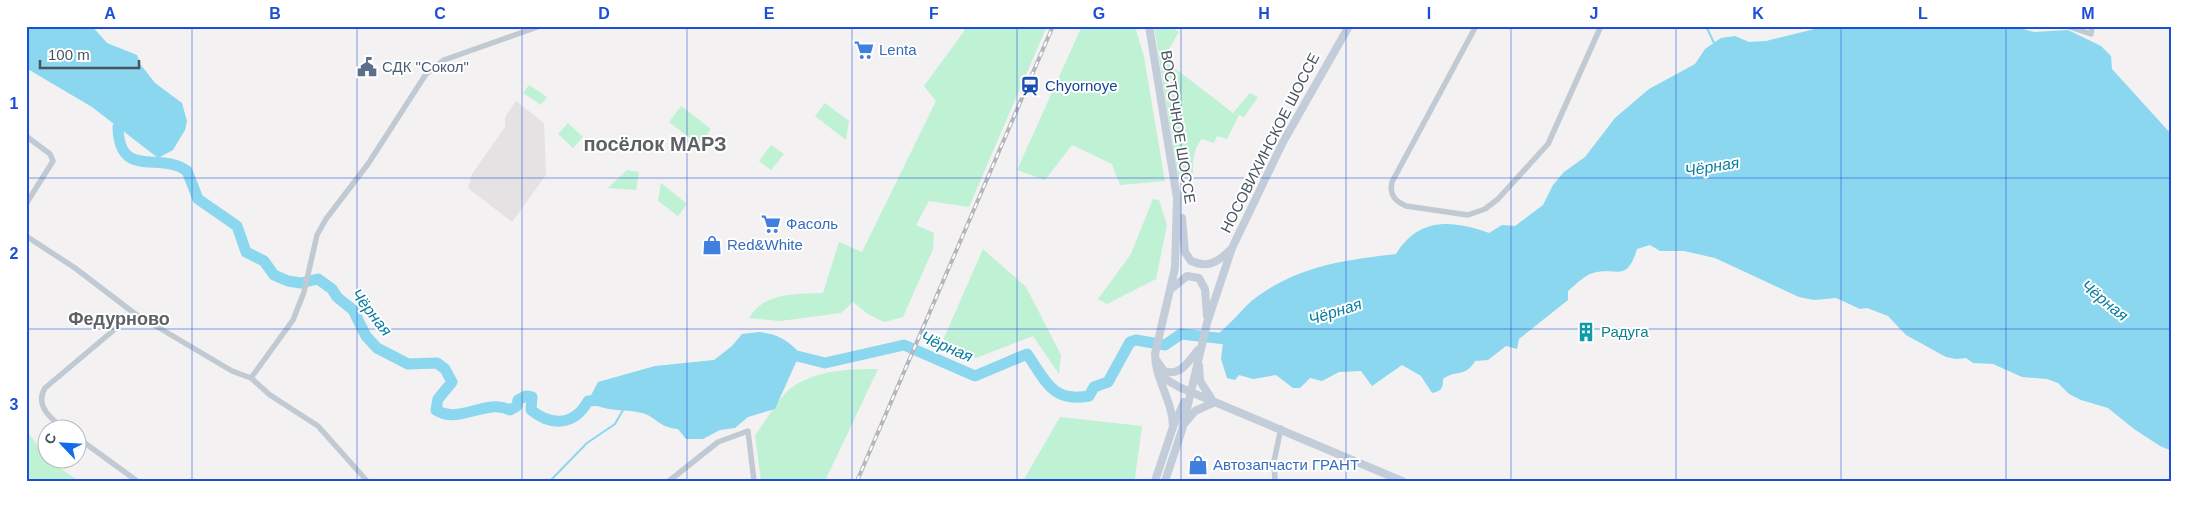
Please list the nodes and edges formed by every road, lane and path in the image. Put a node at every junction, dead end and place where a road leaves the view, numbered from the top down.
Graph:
1 (540, 26) edge
2 (1148, 26) edge
3 (1349, 26) edge
4 (1476, 26) edge
5 (1601, 26) edge
6 (2067, 26) edge
7 (2092, 26) edge
8 (26, 136) edge
9 (1177, 198) junction
10 (26, 204) edge
11 (26, 236) edge
12 (1232, 248) junction
13 (1170, 290) junction
14 (134, 313) junction
15 (1207, 323) junction
16 (1200, 349) junction
17 (1156, 353) junction
18 (1159, 375) junction
19 (251, 378) junction
20 (1189, 391) junction
21 (1215, 402) junction
22 (56, 420) edge
23 (1172, 427) junction
24 (1281, 428) junction
25 (1182, 430) junction
26 (88, 445) edge
27 (137, 481) edge
28 (367, 481) edge
29 (669, 481) edge
30 (754, 481) edge
31 (1155, 481) edge
32 (1165, 481) edge
33 (1275, 481) edge
34 (1402, 481) edge

1 - 19 street
2 - 9 main road, ВОСТОЧНОЕ ШОССЕ
3 - 12 main road, НОСОВИХИНСКОЕ ШОССЕ
4 - 5 street
6 - 7 street
8 - 10 street
9 - 12 main road
9 - 13 main road, ВОСТОЧНОЕ ШОССЕ
11 - 14 street
12 - 15 main road, НОСОВИХИНСКОЕ ШОССЕ
13 - 15 main road
13 - 17 main road, ВОСТОЧНОЕ ШОССЕ
14 - 19 street
14 - 22 street
15 - 16 main road, НОСОВИХИНСКОЕ ШОССЕ
16 - 17 main road
16 - 20 main road, НОСОВИХИНСКОЕ ШОССЕ
16 - 21 main road
17 - 18 main road, ВОСТОЧНОЕ ШОССЕ
18 - 20 main road
18 - 23 main road, ВОСТОЧНОЕ ШОССЕ
19 - 28 street
20 - 21 main road
20 - 23 main road
20 - 25 main road
21 - 24 main road
21 - 25 main road
23 - 31 main road
24 - 33 street
24 - 34 main road
25 - 32 main road
26 - 27 street
29 - 30 street

